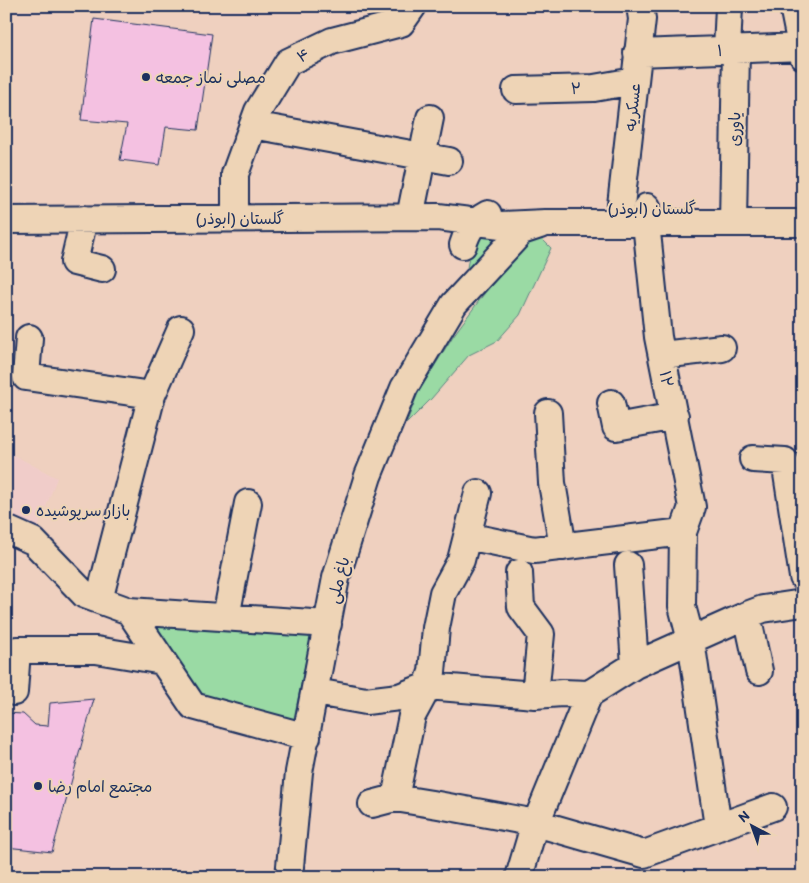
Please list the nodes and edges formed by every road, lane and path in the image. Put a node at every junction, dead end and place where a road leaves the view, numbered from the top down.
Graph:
1 (412, 6) edge
2 (640, 6) edge
3 (729, 6) edge
4 (793, 6) edge
5 (731, 50) junction
6 (802, 50) edge
7 (637, 53) junction
8 (634, 81) junction
9 (516, 90) dead end
10 (430, 118) dead end
11 (253, 125) junction
12 (422, 157) junction
13 (449, 162) dead end
14 (803, 208) edge
15 (620, 215) junction
16 (647, 215) junction
17 (733, 215) junction
18 (410, 217) junction
19 (438, 217) junction
20 (235, 218) junction
21 (84, 219) junction
22 (6, 220) edge
23 (474, 222) junction
24 (545, 223) junction
25 (803, 223) edge
26 (463, 245) junction
27 (102, 269) dead end
28 (454, 304) junction
29 (181, 329) dead end
30 (29, 338) dead end
31 (722, 348) dead end
32 (662, 355) junction
33 (152, 395) junction
34 (611, 403) dead end
35 (548, 413) dead end
36 (675, 416) junction
37 (753, 459) dead end
38 (478, 494) dead end
39 (248, 503) dead end
40 (6, 529) edge
41 (683, 532) junction
42 (467, 536) junction
43 (563, 547) junction
44 (628, 565) dead end
45 (519, 573) dead end
46 (803, 577) edge
47 (99, 600) junction
48 (803, 603) edge
49 (129, 611) junction
50 (748, 615) junction
51 (226, 618) junction
52 (328, 624) junction
53 (691, 640) junction
54 (163, 661) junction
55 (635, 665) junction
56 (759, 671) dead end
57 (427, 686) junction
58 (14, 692) dead end
59 (316, 692) junction
60 (589, 694) junction
61 (535, 695) junction
62 (307, 737) junction
63 (773, 807) dead end
64 (536, 823) junction
65 (718, 827) junction
66 (642, 866) edge
67 (289, 877) edge
68 (520, 877) edge

1 - 11 street, ۴
2 - 7 street, عسکریه
3 - 5 street, یاوری
4 - 6 street
5 - 6 street, ۱
5 - 7 street, ۱
5 - 17 street, یاوری
7 - 8 street, عسکریه
8 - 9 street, ۲
8 - 15 street, عسکریه
10 - 12 street
11 - 12 street
11 - 20 street, ۴
12 - 13 street
12 - 18 street
14 - 17 street, گلستان (ابوذر)
15 - 16 street, گلستان (ابوذر)
15 - 23 street, گلستان (ابوذر)
15 - 24 street, گلستان (ابوذر)
16 - 17 street, گلستان (ابوذر)
16 - 32 street, ۱۲
17 - 25 street, گلستان (ابوذر)
18 - 19 street, گلستان (ابوذر)
18 - 20 street, گلستان (ابوذر)
19 - 23 street, گلستان (ابوذر)
19 - 26 street
20 - 21 street, گلستان (ابوذر)
21 - 22 street, گلستان (ابوذر)
21 - 27 street
23 - 24 street, گلستان (ابوذر)
23 - 26 street
24 - 28 street, باغ ملی
26 - 28 street, باغ ملی
28 - 52 street, باغ ملی
29 - 33 street
30 - 33 street
31 - 32 street
32 - 36 street, ۱۲
33 - 47 street
34 - 36 street
35 - 43 street
36 - 41 street, ۱۲
37 - 46 street
38 - 42 street
39 - 51 street
40 - 47 street
41 - 43 street
41 - 53 street, ۱۲
42 - 43 street
42 - 57 street
44 - 55 street
45 - 61 street
47 - 49 street
48 - 50 street
49 - 51 street
49 - 54 street
50 - 53 street
50 - 56 street
51 - 52 street
52 - 59 street, باغ ملی
53 - 55 street
53 - 65 street, ۱۲
54 - 58 street
54 - 62 street
55 - 60 street
57 - 59 street
57 - 61 street
57 - 64 street
59 - 62 street, باغ ملی
60 - 61 street
60 - 64 street
62 - 67 street, باغ ملی
63 - 65 street
64 - 66 street
64 - 68 street
65 - 66 street

